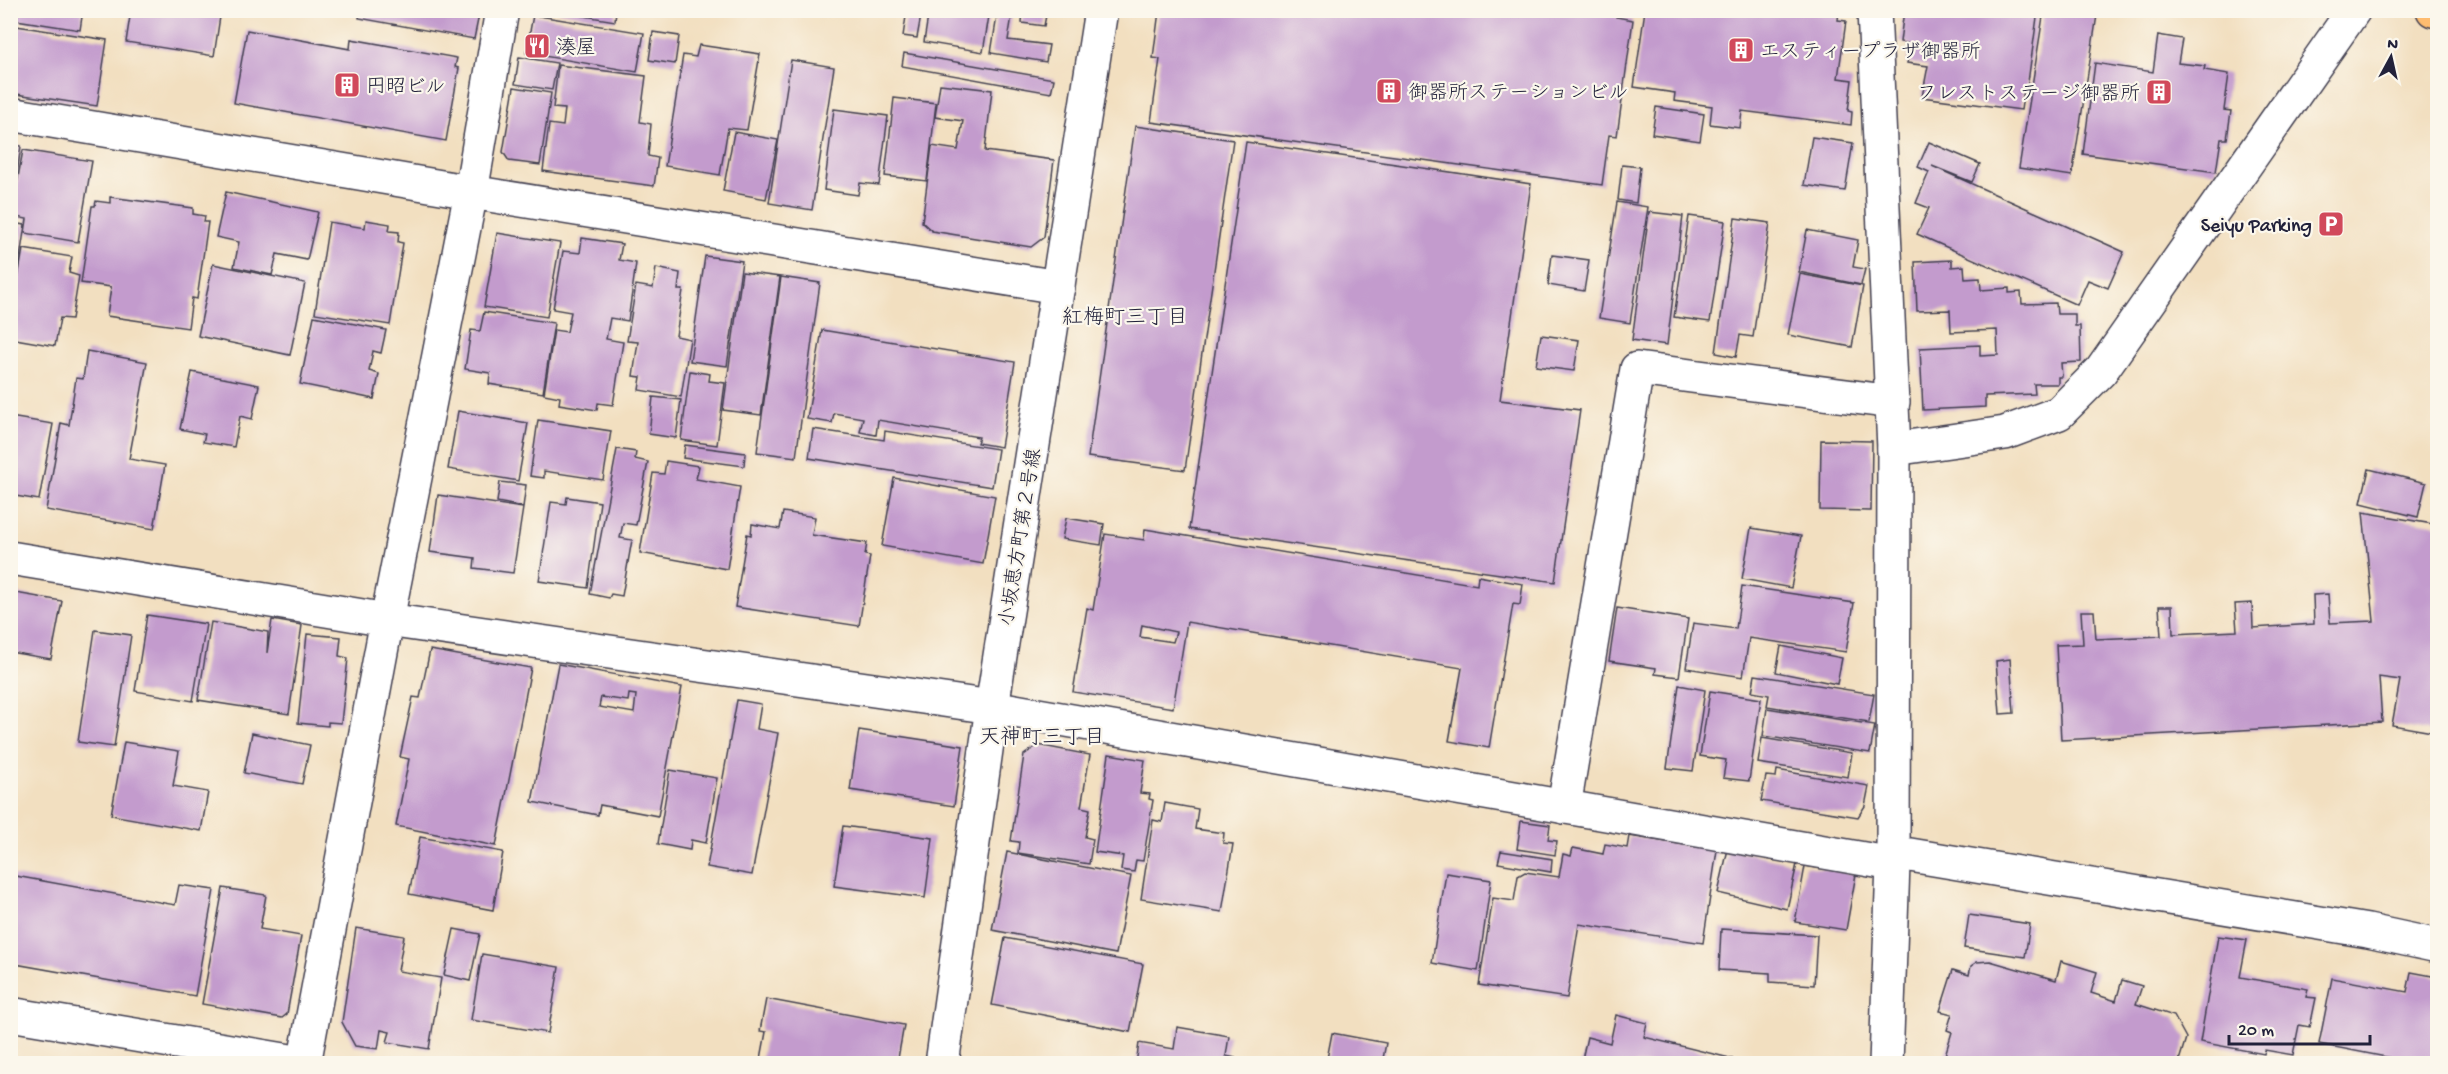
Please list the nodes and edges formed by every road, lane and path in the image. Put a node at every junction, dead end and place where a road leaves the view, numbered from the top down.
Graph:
1 (502, 10) edge
2 (1101, 10) edge
3 (1874, 10) edge
4 (2354, 10) edge
5 (2433, 10) edge
6 (2438, 11) edge
7 (10, 114) edge
8 (471, 192) junction
9 (1058, 286) junction
10 (1893, 402) junction
11 (1894, 449) junction
12 (10, 558) edge
13 (387, 620) junction
14 (992, 707) junction
15 (1564, 807) junction
16 (1893, 858) junction
17 (2438, 946) edge
18 (10, 1014) edge
19 (305, 1063) edge
20 (942, 1064) edge
21 (1886, 1064) edge

1 - 8 street
2 - 9 street, 小坂恵方町第２号線
3 - 10 street
4 - 11 street
5 - 6 main road
7 - 8 street
8 - 9 street
8 - 13 street
9 - 14 street, 小坂恵方町第２号線
10 - 11 street
10 - 15 street
11 - 16 street
12 - 13 street
13 - 14 street
13 - 19 street
14 - 15 street
14 - 20 street, 小坂恵方町第２号線
15 - 16 street
16 - 17 street
16 - 21 street
18 - 19 street

